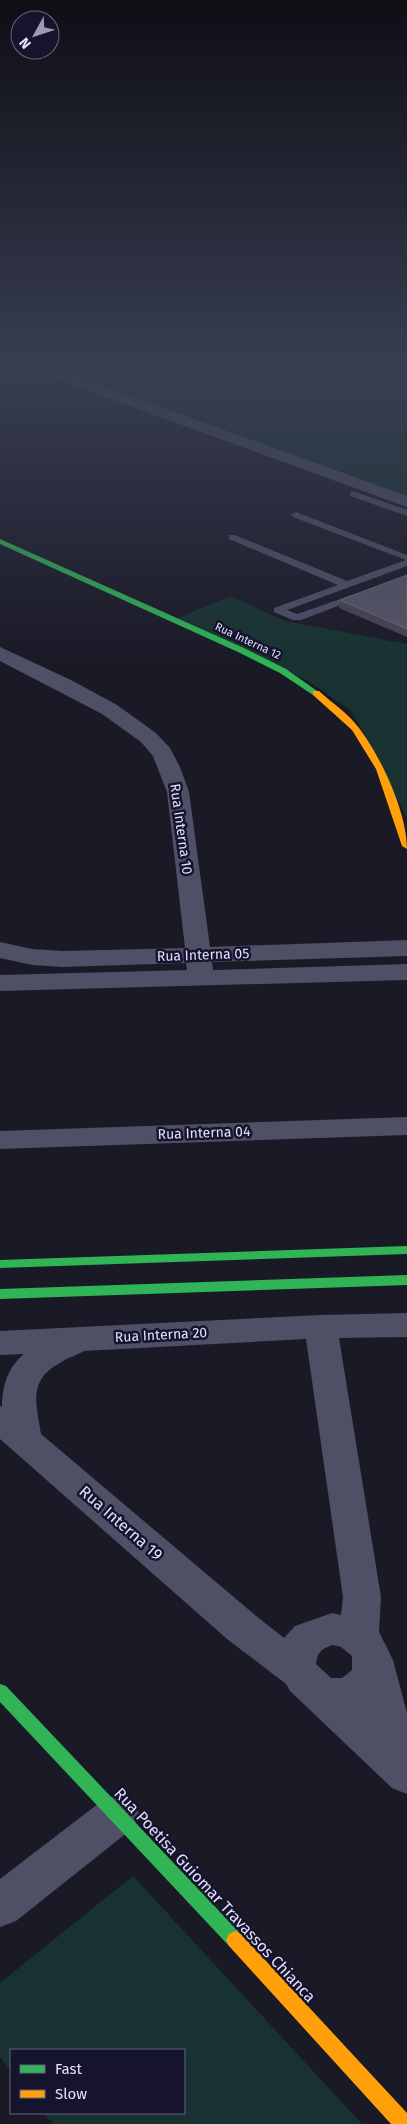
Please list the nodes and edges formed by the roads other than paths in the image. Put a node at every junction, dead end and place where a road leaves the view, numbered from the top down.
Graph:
1 (308, 466) edge
2 (353, 494) dead end
3 (407, 502) edge
4 (407, 514) edge
5 (296, 515) dead end
6 (232, 537) dead end
7 (0, 542) edge
8 (407, 558) edge
9 (407, 563) edge
10 (346, 585) junction
11 (371, 591) edge
12 (0, 653) edge
13 (407, 846) edge
14 (407, 948) edge
15 (0, 950) edge
16 (199, 967) junction
17 (407, 972) edge
18 (0, 983) edge
19 (407, 1126) edge
20 (0, 1140) edge
21 (407, 1250) edge
22 (0, 1264) edge
23 (407, 1280) edge
24 (0, 1294) edge
25 (407, 1325) edge
26 (321, 1327) junction
27 (79, 1339) junction
28 (0, 1343) edge
29 (12, 1430) edge
30 (331, 1654) junction
31 (0, 1691) edge
32 (407, 1775) edge
33 (118, 1814) junction
34 (0, 1906) edge
35 (404, 2124) edge

1 - 3 street
2 - 4 lane
5 - 8 lane
6 - 10 lane
7 - 13 street, Rua Interna 12
9 - 10 lane
10 - 11 lane
12 - 16 street, Rua Interna 10
14 - 16 street, Rua Interna 05
15 - 16 street, Rua Interna 05
16 - 17 street, Rua Interna 05
16 - 18 street, Rua Interna 05
19 - 20 street, Rua Interna 04
21 - 22 street
23 - 24 street
25 - 26 street, Rua Interna 20
26 - 27 street, Rua Interna 20
26 - 30 street
27 - 28 street, Rua Interna 20
27 - 29 street
29 - 30 street, Rua Interna 19
30 - 32 street, Rua Interna 19
30 - 32 street, Rua Interna 19
31 - 33 street, Rua Poetisa Guiomar Travassos Chianca
33 - 34 street
33 - 35 street, Rua Poetisa Guiomar Travassos Chianca

